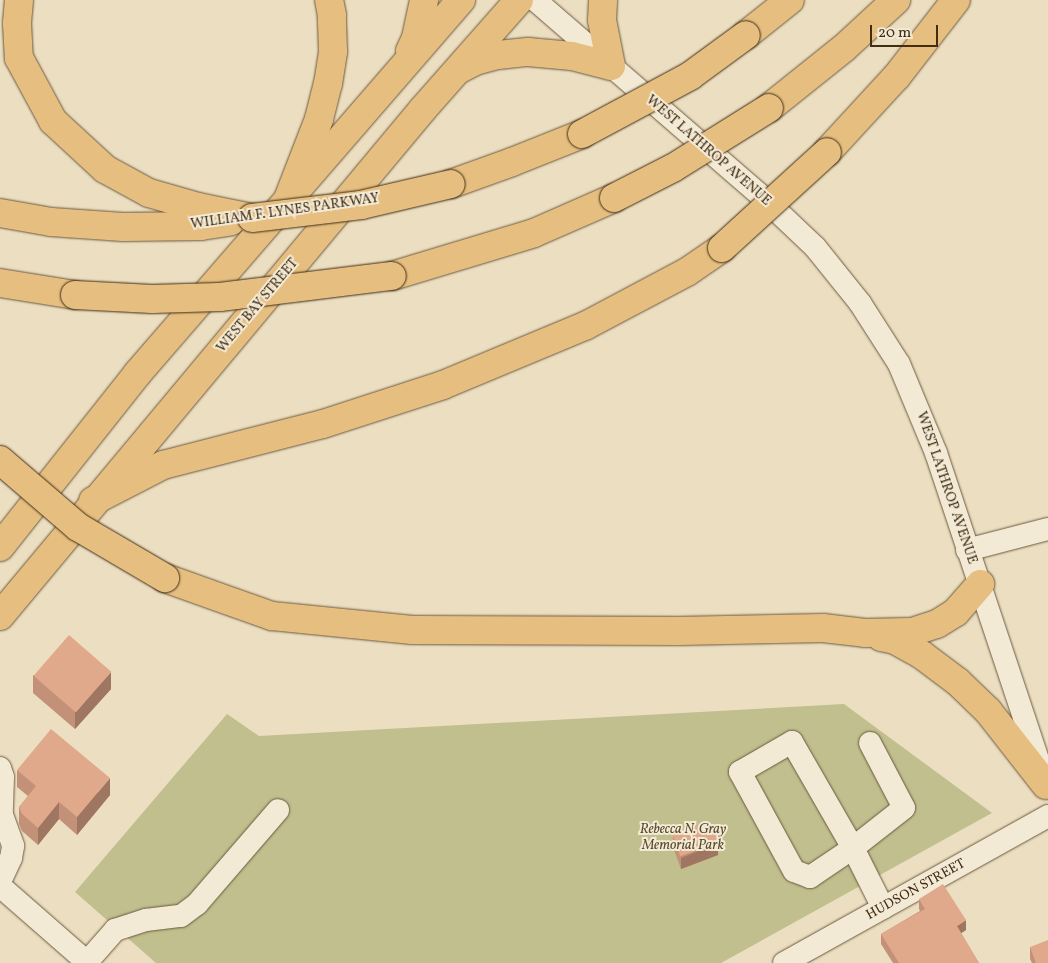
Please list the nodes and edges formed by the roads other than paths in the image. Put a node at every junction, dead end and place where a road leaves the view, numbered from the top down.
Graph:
1 (20, 0) edge
2 (329, 0) edge
3 (424, 0) edge
4 (460, 0) edge
5 (519, 0) edge
6 (535, 0) edge
7 (603, 0) edge
8 (790, 0) edge
9 (896, 0) edge
10 (956, 0) edge
11 (405, 64) junction
12 (611, 66) junction
13 (457, 70) junction
14 (288, 199) junction
15 (0, 213) edge
16 (199, 216) junction
17 (0, 283) edge
18 (0, 460) edge
19 (94, 501) junction
20 (1048, 529) edge
21 (0, 547) edge
22 (967, 550) junction
23 (980, 584) junction
24 (0, 616) edge
25 (865, 633) junction
26 (870, 743) dead end
27 (0, 768) edge
28 (1047, 788) edge
29 (278, 810) dead end
30 (1048, 816) edge
31 (853, 848) junction
32 (0, 882) edge
33 (0, 886) edge
34 (883, 908) junction
35 (88, 962) edge
36 (784, 963) edge

1 - 16 main road
2 - 14 main road
3 - 11 main road
4 - 11 main road
5 - 13 main road, WEST BAY STREET
6 - 12 street, WEST LATHROP AVENUE
7 - 12 main road
8 - 16 main road, WILLIAM F. LYNES PARKWAY, bridge
9 - 17 main road, bridge
10 - 19 main road, bridge
11 - 14 main road
12 - 13 main road
12 - 22 street, WEST LATHROP AVENUE
13 - 19 main road, WEST BAY STREET
14 - 21 main road
15 - 16 main road, WILLIAM F. LYNES PARKWAY
18 - 25 main road, bridge
19 - 24 main road, WEST BAY STREET
20 - 22 street
22 - 23 street, WEST LATHROP AVENUE
23 - 25 main road
23 - 28 street, WEST LATHROP AVENUE
25 - 28 main road
26 - 31 street
27 - 32 street
29 - 35 street
30 - 34 street, HUDSON STREET
31 - 31 street
31 - 34 street
33 - 35 street
34 - 36 street, HUDSON STREET

